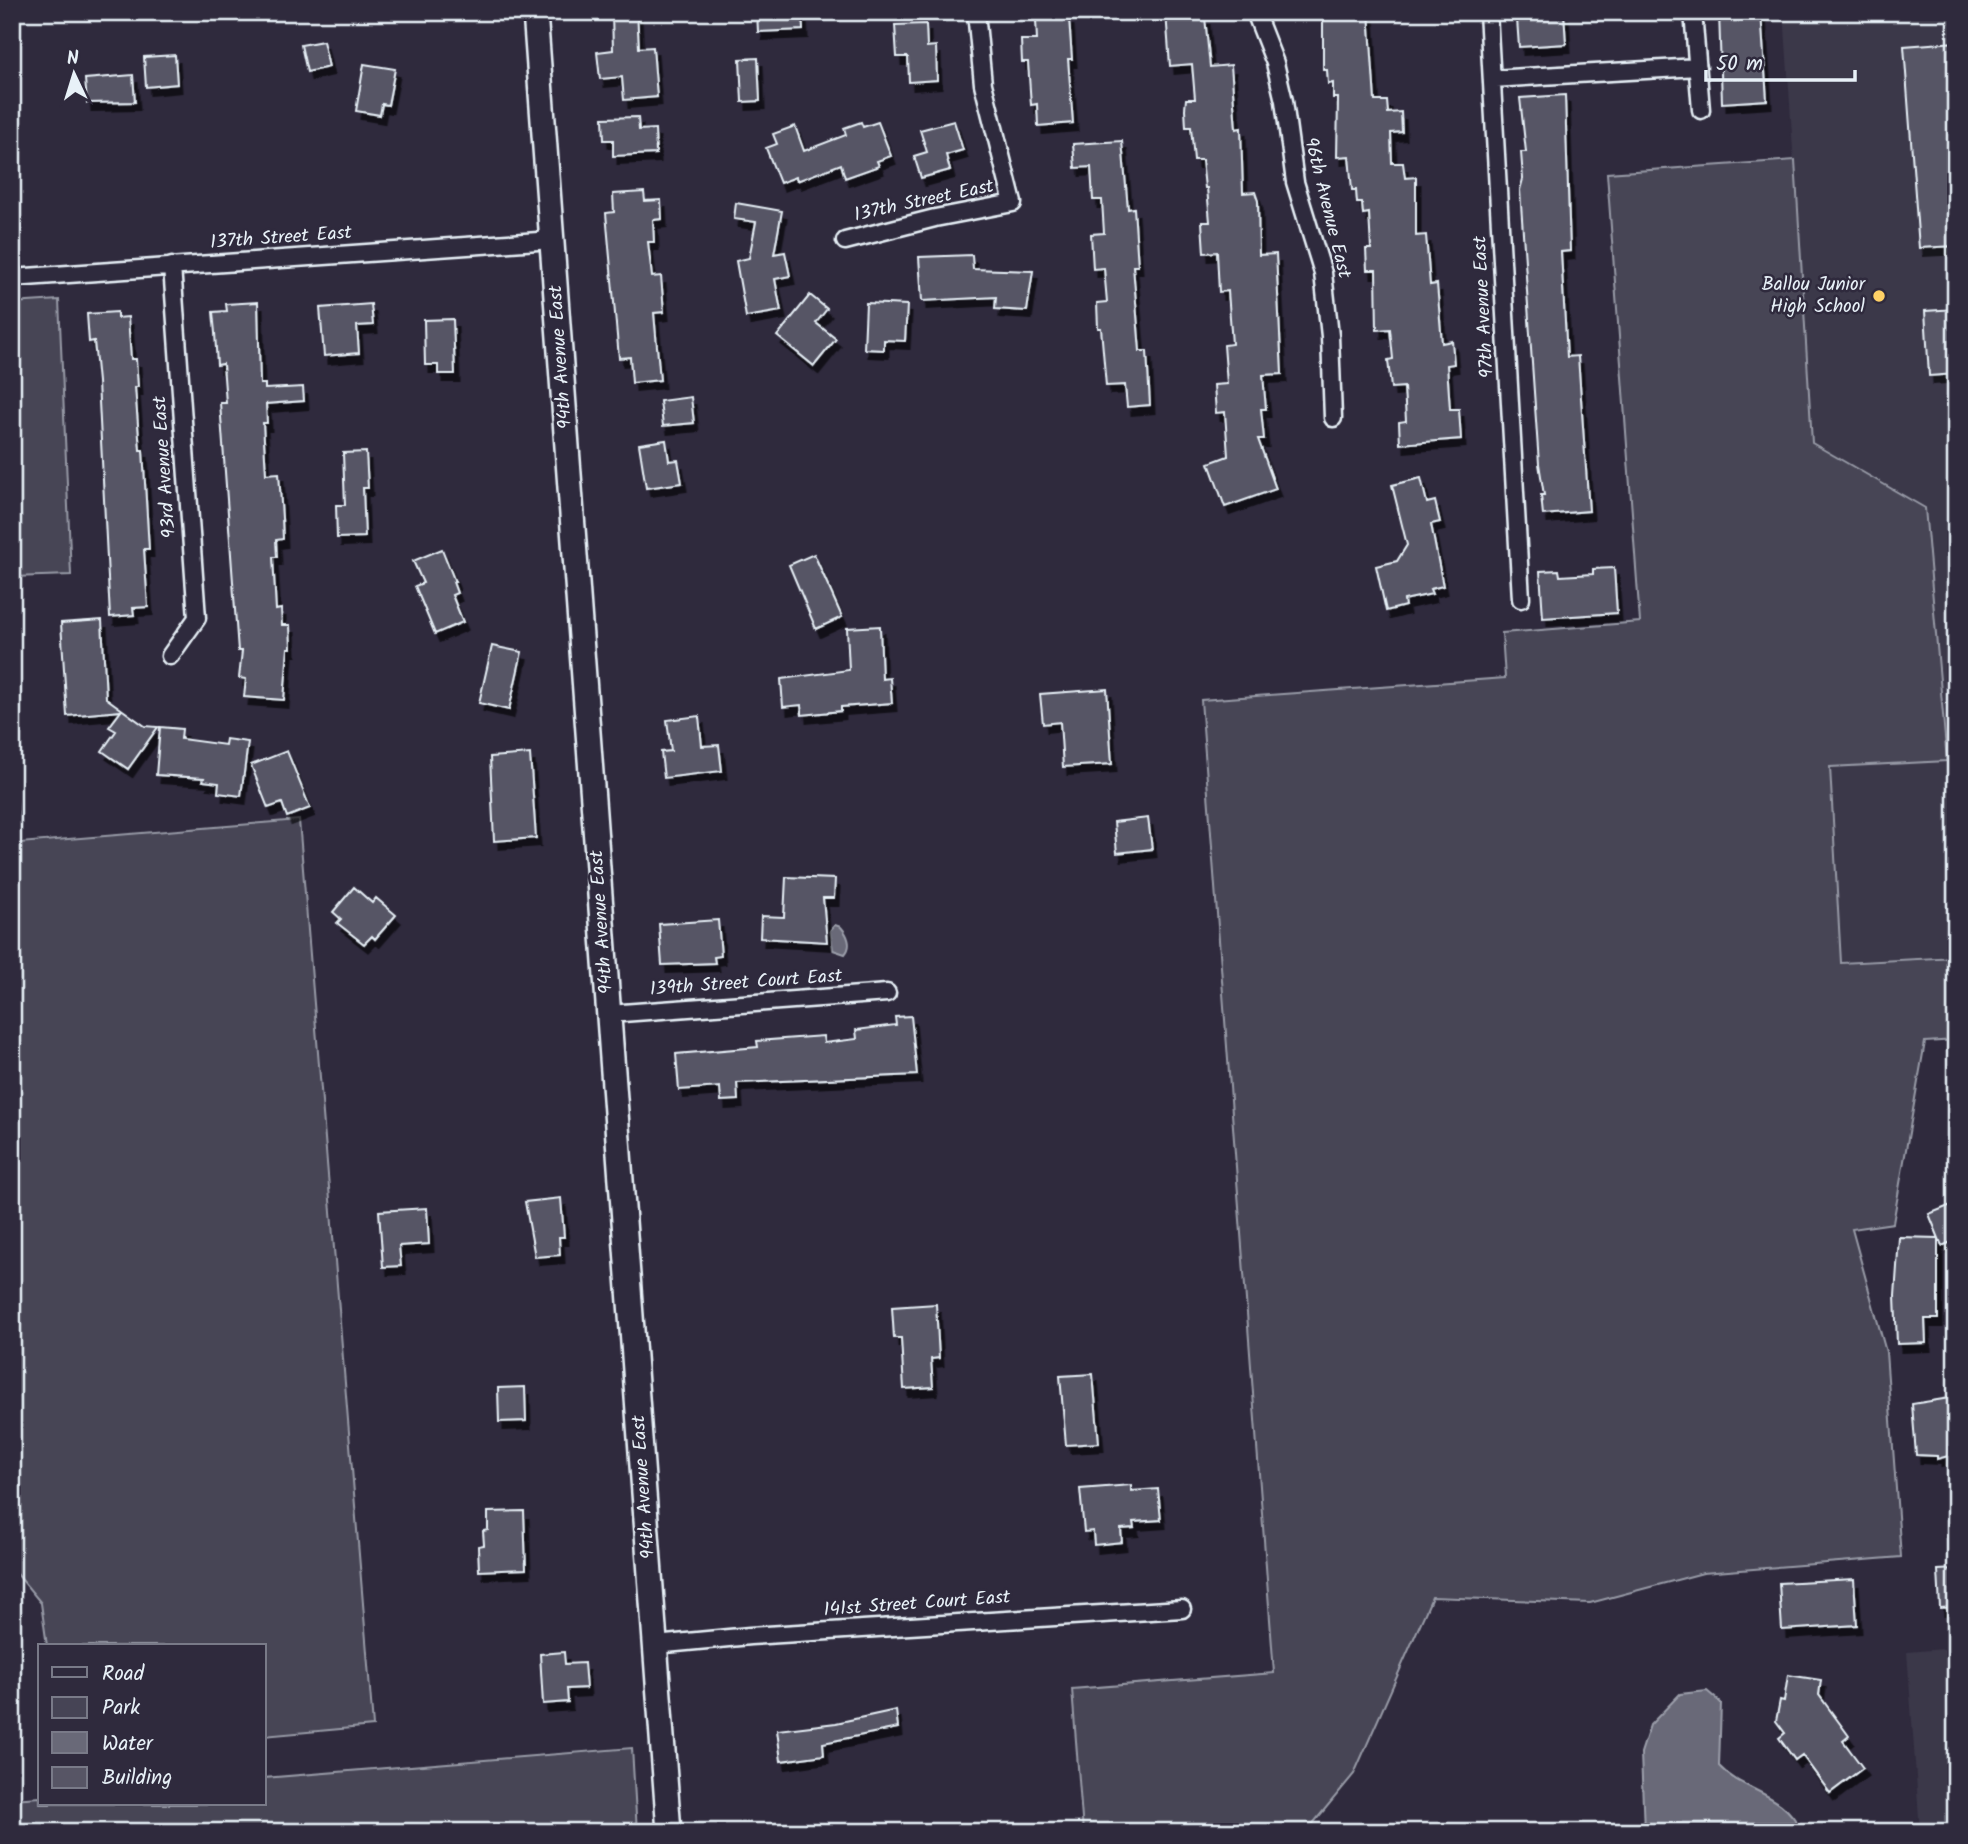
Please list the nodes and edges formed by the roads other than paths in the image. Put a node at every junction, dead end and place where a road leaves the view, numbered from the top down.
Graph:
1 (535, 12) edge
2 (976, 12) edge
3 (1255, 12) edge
4 (1488, 12) edge
5 (1693, 12) edge
6 (1698, 67) junction
7 (1492, 79) junction
8 (1701, 110) dead end
9 (552, 240) junction
10 (845, 241) dead end
11 (172, 266) junction
12 (12, 278) edge
13 (1333, 418) dead end
14 (1521, 599) dead end
15 (170, 656) dead end
16 (887, 993) dead end
17 (609, 1014) junction
18 (1182, 1609) dead end
19 (655, 1645) junction
20 (669, 1832) edge

1 - 9 main road, 94th Avenue East
2 - 10 street, 137th Street East
3 - 13 street, 96th Avenue East
4 - 7 street, 97th Avenue East
5 - 6 street
6 - 7 street
6 - 8 street
7 - 14 street, 97th Avenue East
9 - 11 street, 137th Street East
9 - 17 main road, 94th Avenue East
11 - 12 street, 137th Street East
11 - 15 street, 93rd Avenue East
16 - 17 street, 139th Street Court East
17 - 19 main road, 94th Avenue East
18 - 19 street, 141st Street Court East
19 - 20 main road, 94th Avenue East

